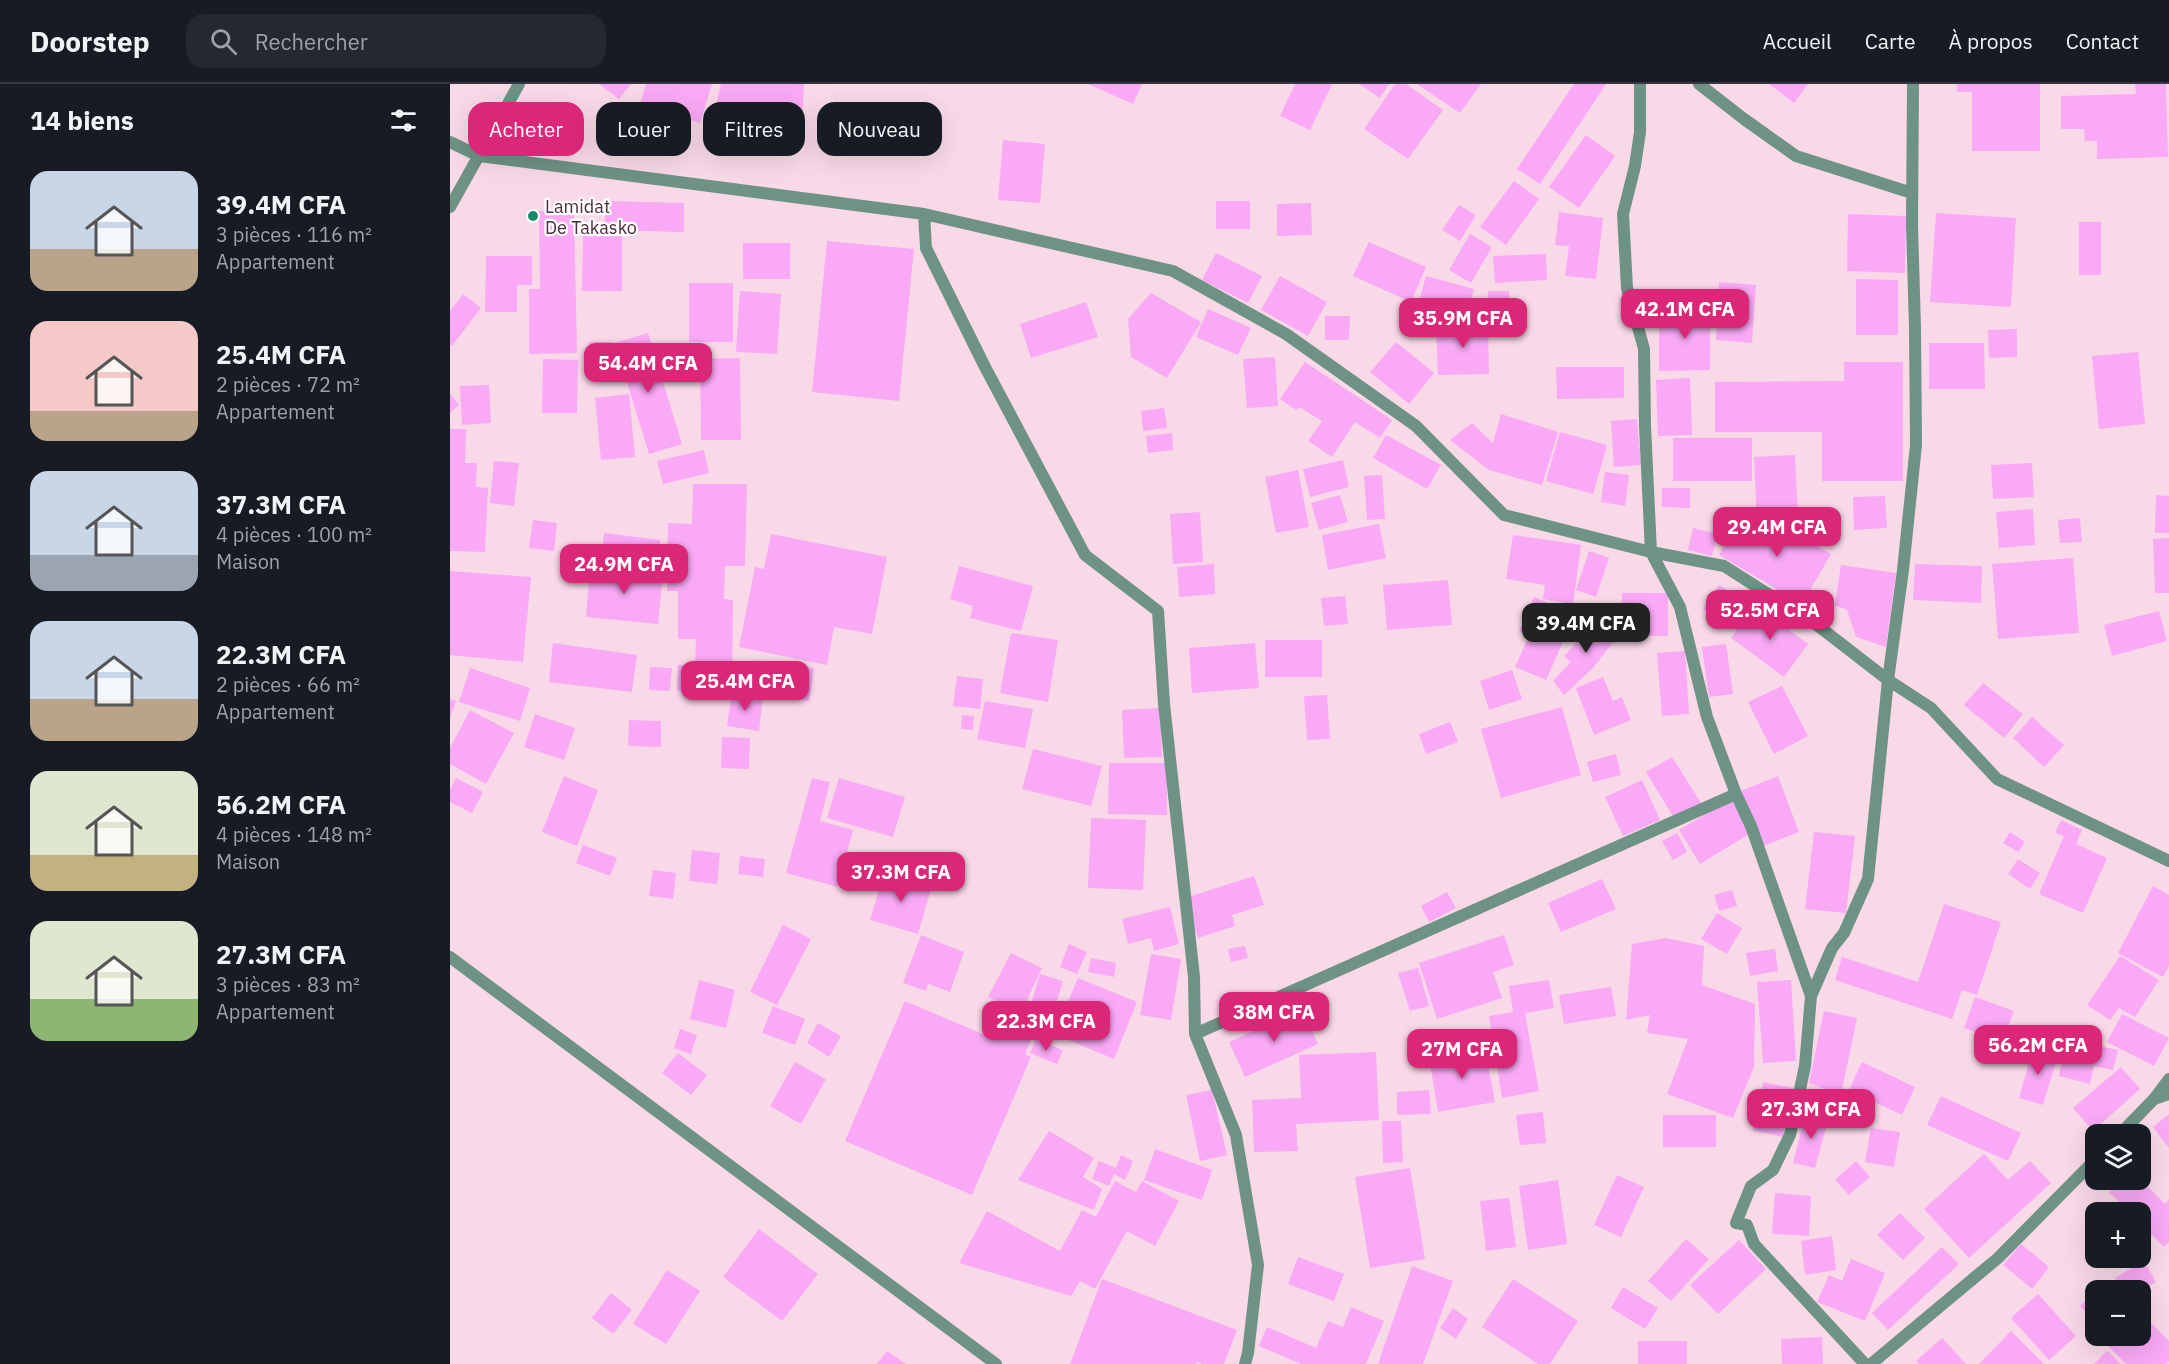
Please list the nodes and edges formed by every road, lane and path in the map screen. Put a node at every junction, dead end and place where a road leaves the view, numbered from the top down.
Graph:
1 (519, 84) edge
2 (1640, 84) edge
3 (1699, 84) edge
4 (1913, 84) edge
5 (509, 102) edge
6 (450, 142) edge
7 (468, 151) edge
8 (478, 156) joint
9 (1912, 193) junction
10 (450, 207) edge
11 (924, 214) junction
12 (1651, 552) junction
13 (1888, 680) junction
14 (1736, 794) junction
15 (2169, 861) edge
16 (450, 957) edge
17 (1811, 996) junction
18 (1195, 1034) junction
19 (2169, 1079) edge
20 (2169, 1094) edge
21 (2154, 1099) junction
22 (2130, 1124) edge
23 (2085, 1170) edge
24 (996, 1364) edge
25 (1245, 1364) edge
26 (1865, 1364) edge
27 (1870, 1364) edge

1 - 5 street
2 - 12 street
3 - 9 street
4 - 9 street
6 - 7 street
8 - 10 street
8 - 11 street
9 - 13 street
11 - 12 street
11 - 18 street
12 - 13 street
12 - 14 street
13 - 15 street
13 - 17 street
14 - 17 street
14 - 18 street
16 - 24 street
17 - 26 street
18 - 25 street
19 - 21 street
20 - 21 street
21 - 22 street
23 - 27 street

